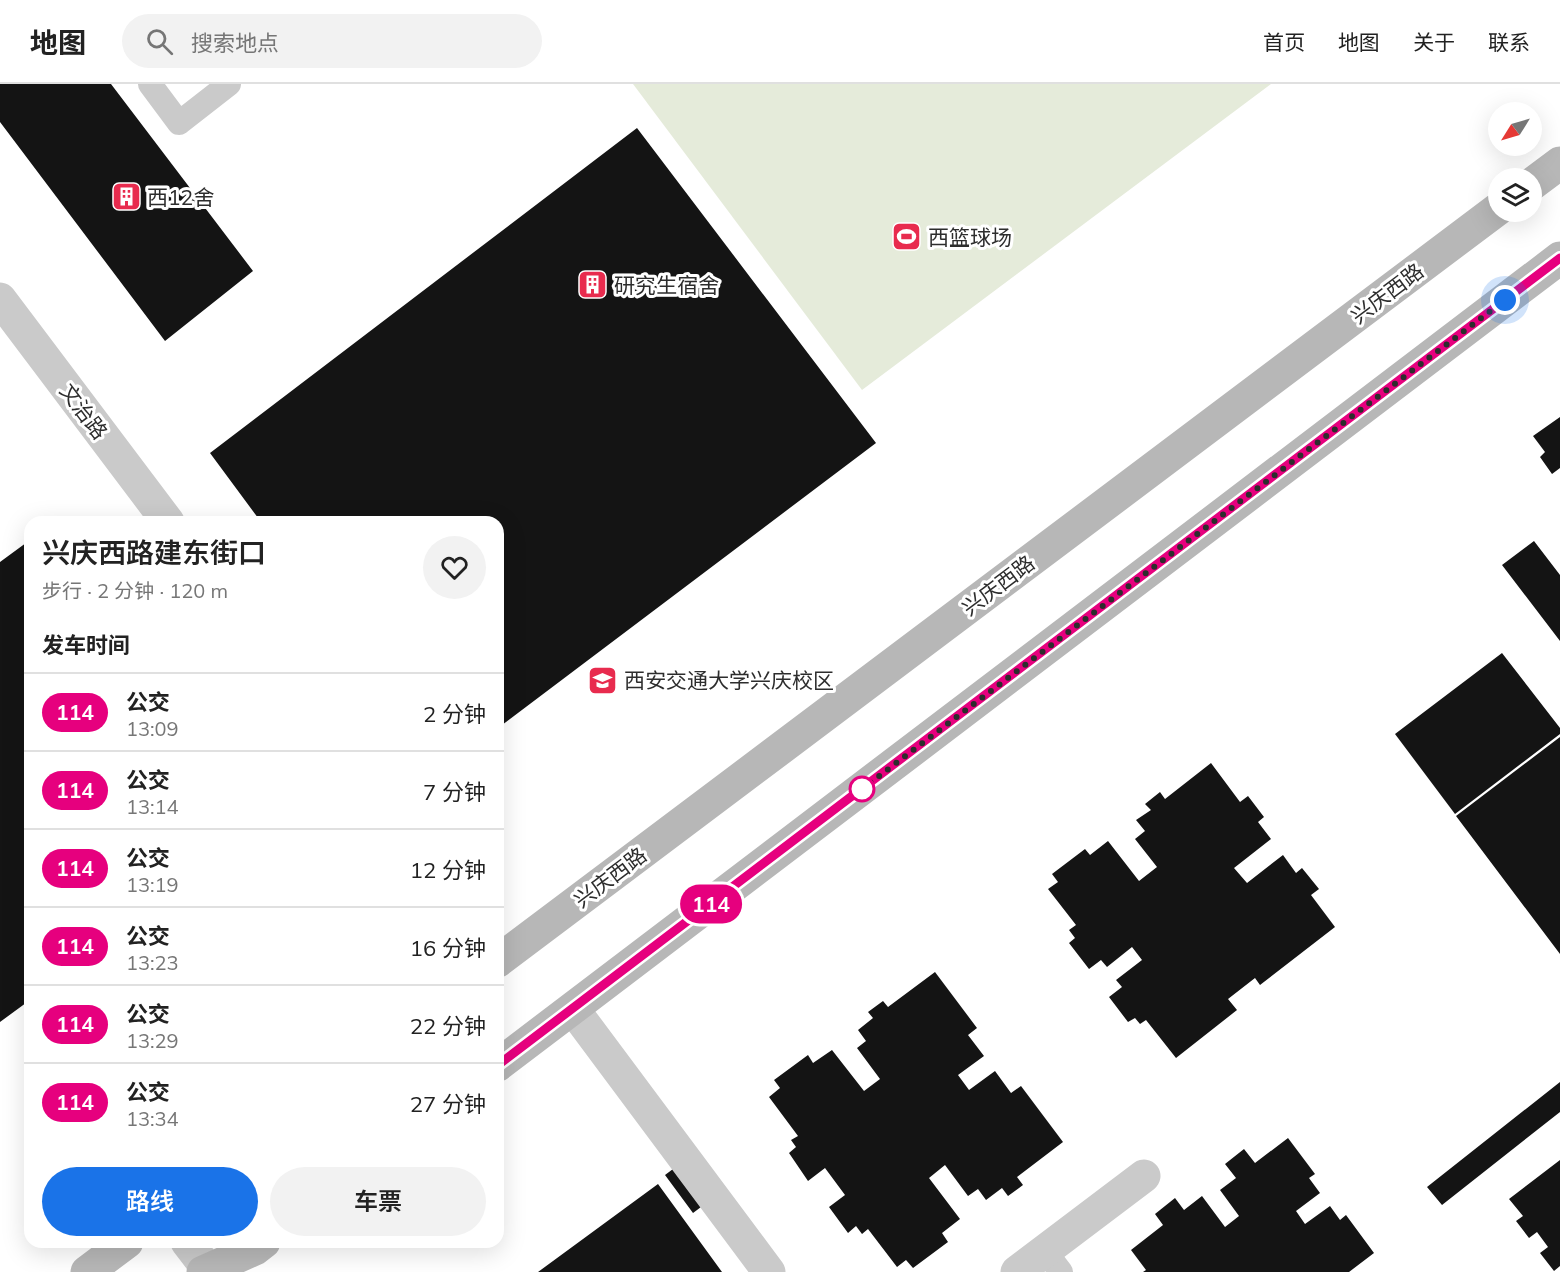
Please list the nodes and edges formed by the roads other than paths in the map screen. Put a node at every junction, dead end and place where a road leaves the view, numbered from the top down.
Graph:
1 (150, 84) edge
2 (229, 84) edge
3 (1560, 163) edge
4 (1542, 176) edge
5 (1488, 217) edge
6 (1560, 258) edge
7 (0, 299) edge
8 (163, 516) edge
9 (504, 955) edge
10 (573, 1009) junction
11 (504, 1061) edge
12 (1144, 1176) dead end
13 (119, 1248) edge
14 (191, 1248) edge
15 (256, 1248) edge
16 (1053, 1261) edge
17 (207, 1271) edge
18 (87, 1272) edge
19 (769, 1272) edge
20 (1017, 1272) edge

1 - 2 lane
3 - 4 main road
5 - 9 main road, 兴庆西路
6 - 10 main road
7 - 8 street, 文治路
10 - 11 main road
10 - 19 street
12 - 16 street
13 - 18 main road
14 - 17 street
15 - 17 main road
16 - 20 street

